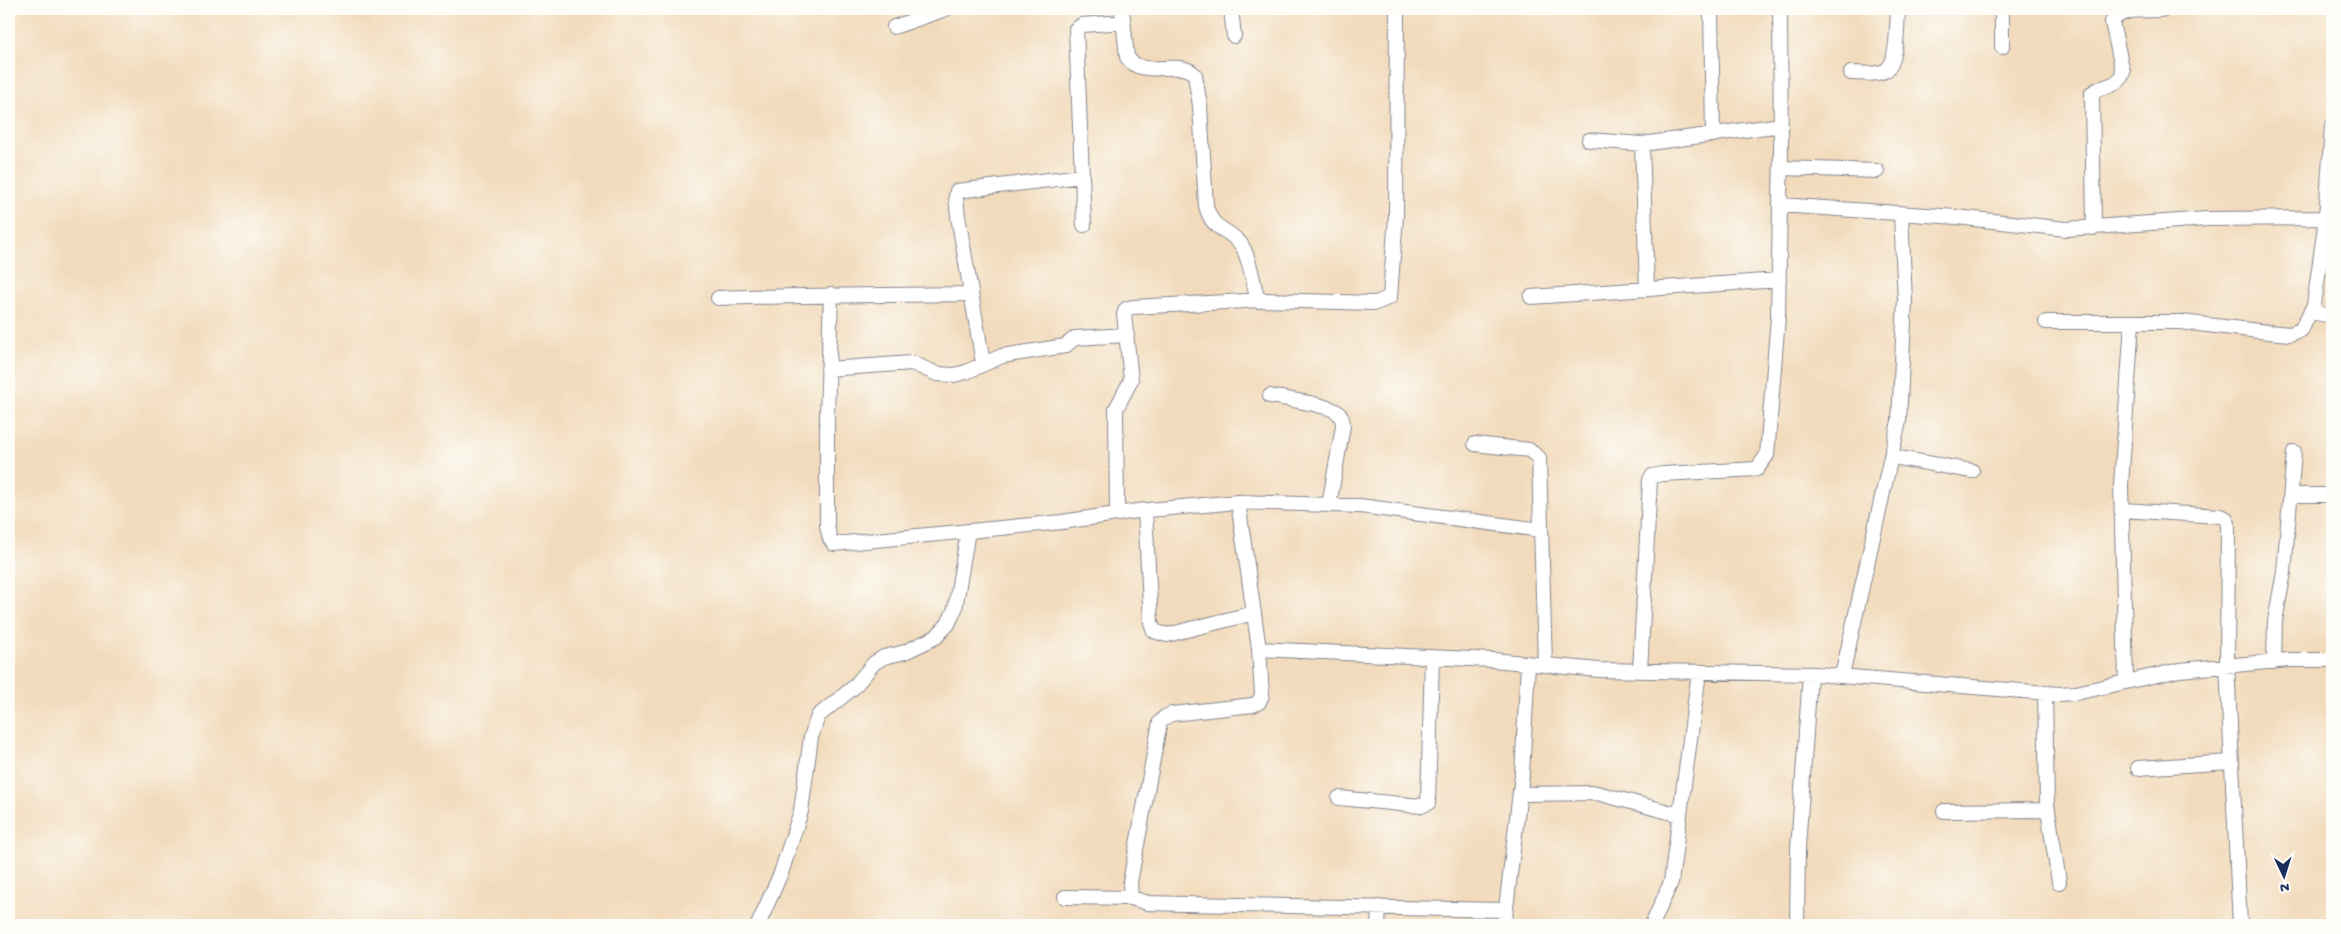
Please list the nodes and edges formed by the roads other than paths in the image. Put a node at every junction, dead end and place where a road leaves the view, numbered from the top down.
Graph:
1 (946, 9) edge
2 (1231, 9) edge
3 (1397, 9) edge
4 (1711, 9) edge
5 (1780, 9) edge
6 (1898, 9) edge
7 (2002, 9) edge
8 (2165, 9) edge
9 (1123, 15) edge
10 (894, 27) dead end
11 (1234, 36) dead end
12 (2002, 47) dead end
13 (1850, 73) dead end
14 (1781, 125) junction
15 (2332, 125) edge
16 (1713, 135) junction
17 (1589, 140) dead end
18 (1642, 144) junction
19 (1781, 168) junction
20 (1877, 171) dead end
21 (1082, 176) junction
22 (2330, 183) edge
23 (1780, 205) junction
24 (1901, 215) junction
25 (2326, 218) junction
26 (1084, 225) dead end
27 (2094, 228) junction
28 (1779, 280) junction
29 (1647, 289) junction
30 (831, 294) junction
31 (971, 294) junction
32 (1531, 297) dead end
33 (718, 298) dead end
34 (1258, 301) junction
35 (2310, 312) junction
36 (2332, 316) edge
37 (2046, 322) dead end
38 (2132, 322) junction
39 (1127, 335) junction
40 (984, 364) junction
41 (828, 368) junction
42 (1270, 396) dead end
43 (1475, 444) dead end
44 (2294, 452) dead end
45 (1893, 456) junction
46 (1972, 471) dead end
47 (2291, 495) junction
48 (2332, 495) edge
49 (1238, 502) junction
50 (1329, 505) junction
51 (1145, 510) junction
52 (2122, 510) junction
53 (1117, 514) junction
54 (1541, 530) junction
55 (968, 531) junction
56 (1254, 613) junction
57 (1259, 649) junction
58 (1432, 658) junction
59 (2332, 660) edge
60 (2274, 662) junction
61 (1528, 663) junction
62 (1545, 664) junction
63 (2227, 665) junction
64 (1640, 671) junction
65 (1699, 672) junction
66 (1810, 674) junction
67 (1842, 676) junction
68 (2126, 681) junction
69 (2046, 692) junction
70 (2231, 762) junction
71 (2138, 768) dead end
72 (1520, 794) junction
73 (1339, 798) dead end
74 (2048, 810) junction
75 (1944, 811) dead end
76 (1680, 815) junction
77 (2059, 882) dead end
78 (1065, 897) dead end
79 (1131, 898) junction
80 (1379, 907) junction
81 (1506, 910) junction
82 (758, 925) edge
83 (1378, 925) edge
84 (1504, 925) edge
85 (1652, 925) edge
86 (1797, 925) edge
87 (2240, 925) edge

1 - 10 street
2 - 11 street
3 - 34 street
4 - 16 street
5 - 14 street
6 - 13 street
7 - 12 street
8 - 27 street
9 - 21 street
9 - 34 street
14 - 16 street
14 - 19 street
15 - 22 street
16 - 18 street
17 - 18 street
18 - 29 street
19 - 20 street
19 - 23 street
21 - 26 street
21 - 31 street
22 - 25 street
23 - 24 street
23 - 28 street
24 - 27 street
24 - 45 street
25 - 27 street
25 - 35 street
28 - 29 street
28 - 64 street
29 - 32 street
30 - 31 street
30 - 33 street
30 - 41 street
31 - 40 street
34 - 39 street
35 - 36 street
35 - 38 street
37 - 38 street
38 - 52 street
39 - 40 street
39 - 53 street
40 - 41 street
41 - 55 street
42 - 50 street
43 - 54 street
44 - 47 street
45 - 46 street
45 - 67 street
47 - 48 street
47 - 60 street
49 - 50 street
49 - 51 street
49 - 56 street
50 - 54 street
51 - 53 street
51 - 56 street
52 - 63 street
52 - 68 street
53 - 55 street
54 - 62 street
55 - 82 street
56 - 57 street
57 - 58 street
57 - 79 street
58 - 61 street
58 - 73 street
59 - 60 street
60 - 63 street
61 - 62 street
61 - 72 street
62 - 64 street
63 - 68 street
63 - 70 street
64 - 65 street
65 - 66 street
65 - 76 street
66 - 67 street
66 - 86 street
67 - 69 street
68 - 69 street
69 - 74 street
70 - 71 street
70 - 87 street
72 - 76 street
72 - 81 street
74 - 75 street
74 - 77 street
76 - 85 street
78 - 79 street
79 - 80 street
80 - 81 street
80 - 83 street
81 - 84 street

